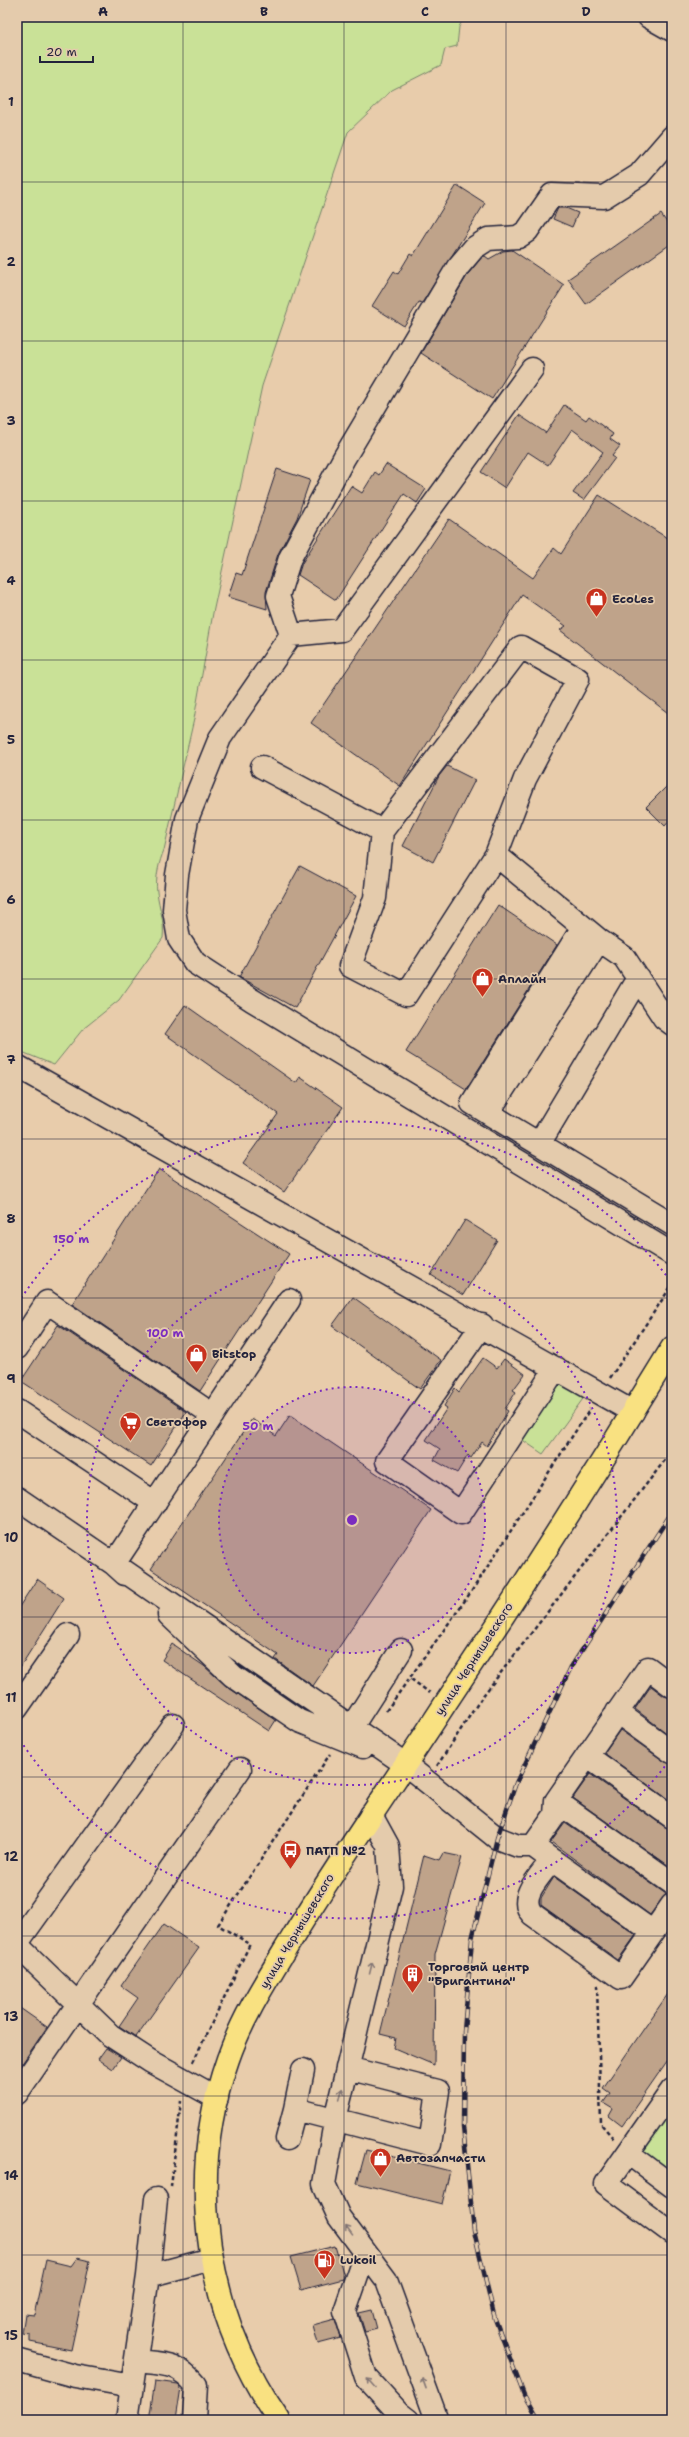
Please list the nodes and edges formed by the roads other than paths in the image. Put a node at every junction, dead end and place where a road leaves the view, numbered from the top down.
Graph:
1 (650, 17) edge
2 (672, 30) edge
3 (672, 137) edge
4 (532, 369) dead end
5 (291, 635) junction
6 (262, 767) dead end
7 (382, 831) junction
8 (496, 856) junction
9 (591, 934) junction
10 (638, 978) junction
11 (672, 1024) edge
12 (17, 1066) edge
13 (539, 1144) junction
14 (672, 1224) edge
15 (672, 1254) edge
16 (289, 1300) dead end
17 (482, 1325) junction
18 (17, 1348) edge
19 (671, 1351) edge
20 (556, 1368) junction
21 (17, 1411) edge
22 (633, 1412) junction
23 (213, 1415) junction
24 (17, 1498) edge
25 (155, 1503) junction
26 (114, 1564) junction
27 (68, 1635) dead end
28 (401, 1650) dead end
29 (672, 1686) edge
30 (17, 1708) edge
31 (617, 1712) junction
32 (173, 1725) dead end
33 (352, 1728) junction
34 (672, 1752) edge
35 (587, 1756) junction
36 (405, 1764) junction
37 (240, 1769) dead end
38 (556, 1801) junction
39 (371, 1814) junction
40 (672, 1817) edge
41 (533, 1846) junction
42 (552, 1860) junction
43 (672, 1883) edge
44 (672, 1905) edge
45 (653, 1932) junction
46 (17, 1944) edge
47 (78, 2004) junction
48 (347, 2068) junction
49 (303, 2070) dead end
50 (672, 2090) edge
51 (17, 2093) edge
52 (217, 2098) junction
53 (295, 2109) junction
54 (336, 2120) junction
55 (287, 2139) dead end
56 (628, 2153) junction
57 (672, 2186) edge
58 (156, 2199) road end
59 (672, 2233) edge
60 (365, 2253) junction
61 (211, 2259) junction
62 (148, 2276) junction
63 (17, 2360) edge
64 (136, 2361) junction
65 (132, 2386) junction
66 (127, 2420) edge
67 (194, 2420) edge
68 (279, 2420) edge
69 (408, 2420) edge
70 (437, 2420) edge

1 - 2 street
3 - 5 street
4 - 5 street
5 - 15 street
6 - 7 street
7 - 8 street
7 - 8 street
8 - 9 street
9 - 10 street
9 - 13 street
10 - 11 street
10 - 13 street
12 - 17 street
13 - 14 street
16 - 23 street
17 - 20 street
17 - 20 street
18 - 23 street
19 - 22 main road, улица Чернышевского
20 - 22 street
21 - 25 street
22 - 36 main road, улица Чернышевского
23 - 25 street
24 - 26 street
25 - 26 street
26 - 33 street
26 - 36 street
27 - 30 street
28 - 33 street
29 - 31 street
31 - 34 street
31 - 35 street
32 - 46 street
33 - 36 street
35 - 38 street
35 - 40 street
36 - 39 main road, улица Чернышевского
36 - 41 street
37 - 47 street
38 - 41 street
38 - 43 street
48 -> 39 street
39 - 52 main road, улица Чернышевского
41 - 42 street
42 - 45 street
42 - 45 street
44 - 45 street
46 - 47 street
47 - 51 street
47 - 52 street
54 -> 48 street
48 - 54 street
49 - 53 street
50 - 56 street
52 - 61 main road, улица Чернышевского
53 - 54 street
53 - 55 street
60 -> 54 street
56 - 57 street
56 - 59 street
58 - 62 street
69 -> 60 street
70 -> 60 street
61 - 62 street
61 - 68 main road, улица Чернышевского
62 - 64 street
63 - 65 street
64 - 65 street
64 - 67 street
65 - 66 street

